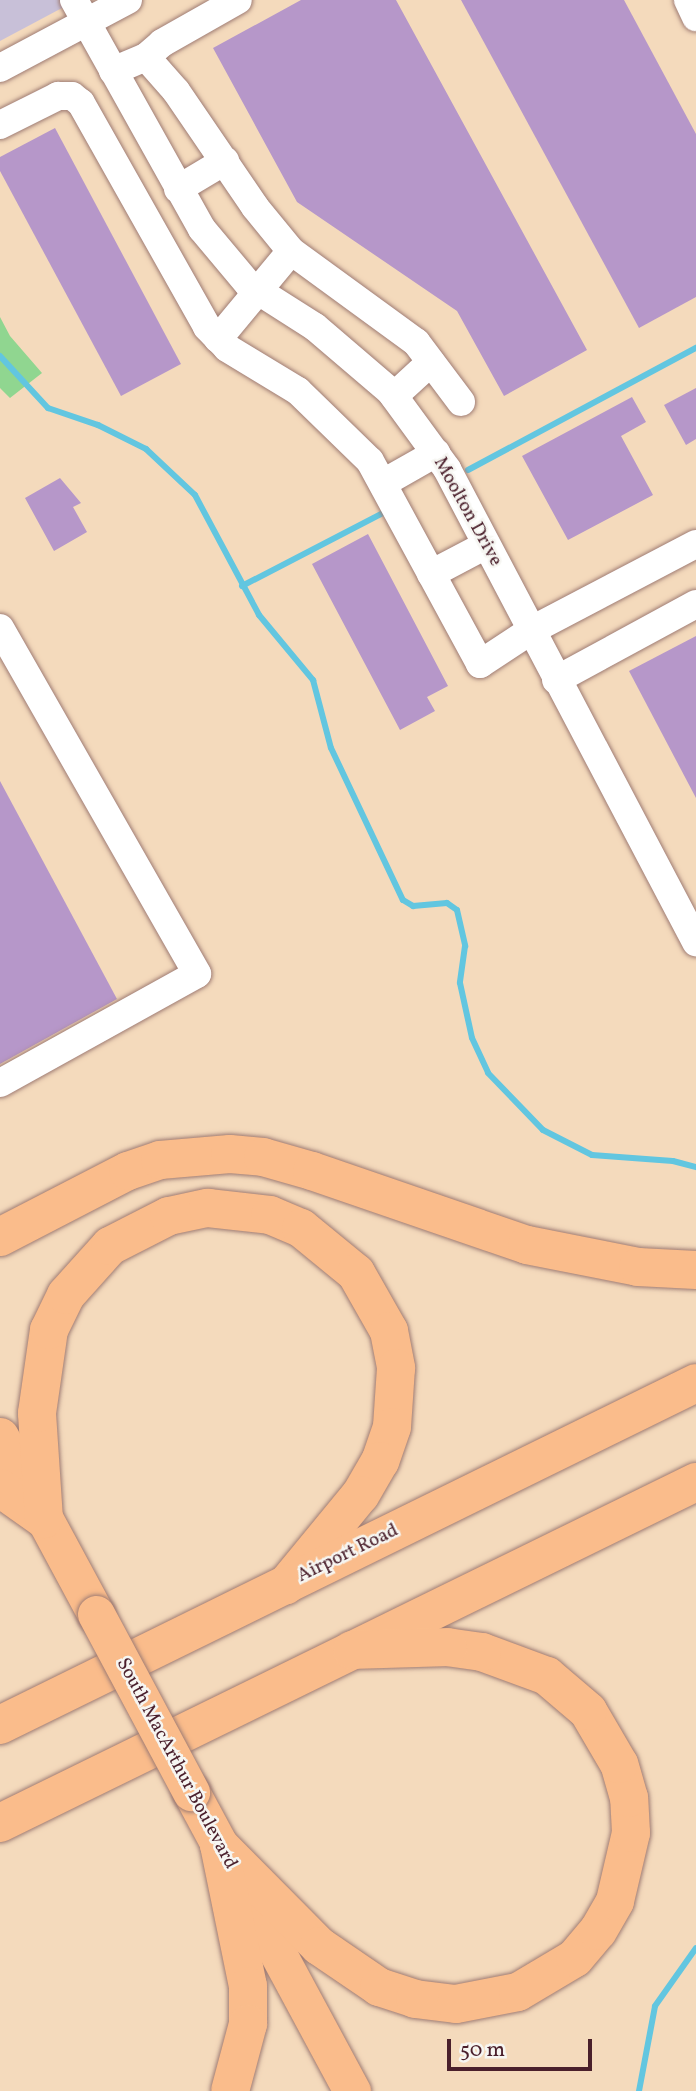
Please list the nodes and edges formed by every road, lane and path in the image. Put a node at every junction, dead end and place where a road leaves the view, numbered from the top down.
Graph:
1 (128, 0) edge
2 (238, 0) edge
3 (688, 0) edge
4 (80, 11) edge
5 (696, 17) edge
6 (146, 57) junction
7 (0, 68) edge
8 (113, 71) junction
9 (0, 125) edge
10 (225, 161) junction
11 (175, 183) junction
12 (135, 199) junction
13 (291, 251) junction
14 (258, 291) junction
15 (218, 339) junction
16 (431, 362) junction
17 (394, 396) junction
18 (461, 402) dead end
19 (436, 453) junction
20 (385, 482) junction
21 (696, 544) edge
22 (486, 545) junction
23 (431, 574) junction
24 (696, 604) edge
25 (0, 628) edge
26 (530, 631) junction
27 (556, 680) junction
28 (696, 943) edge
29 (0, 1083) edge
30 (0, 1237) edge
31 (696, 1270) edge
32 (696, 1383) edge
33 (0, 1436) edge
34 (696, 1482) edge
35 (0, 1488) edge
36 (44, 1519) junction
37 (286, 1585) junction
38 (352, 1650) junction
39 (0, 1725) edge
40 (2, 1824) edge
41 (219, 1845) junction
42 (230, 2091) edge
43 (352, 2091) edge

1 - 4 street
2 - 6 street
3 - 5 street
4 - 7 street
4 - 8 street, Moolton Drive
6 - 8 street
6 - 10 street
8 - 11 street, Moolton Drive
9 - 12 street
10 - 11 street
10 - 13 street
11 - 12 street
11 - 14 street, Moolton Drive
12 - 15 street
13 - 14 street
13 - 16 street
14 - 15 street
14 - 17 street, Moolton Drive
15 - 20 street
16 - 17 street
16 - 18 street
17 - 19 street, Moolton Drive
19 - 20 street
19 - 22 street, Moolton Drive
20 - 23 street
21 - 26 street
22 - 23 street
22 - 26 street, Moolton Drive
23 - 26 street
24 - 27 street
25 - 29 street
26 - 27 street, Moolton Drive
27 - 28 street, Moolton Drive
30 - 31 highway
32 - 37 highway, Airport Road
33 - 36 main road, South MacArthur Boulevard
34 - 38 highway
35 - 36 highway
36 - 37 highway
36 - 41 main road, South MacArthur Boulevard, bridge
37 - 39 highway, Airport Road
38 - 40 highway
38 - 41 highway
41 - 42 highway
41 - 43 main road, South MacArthur Boulevard

